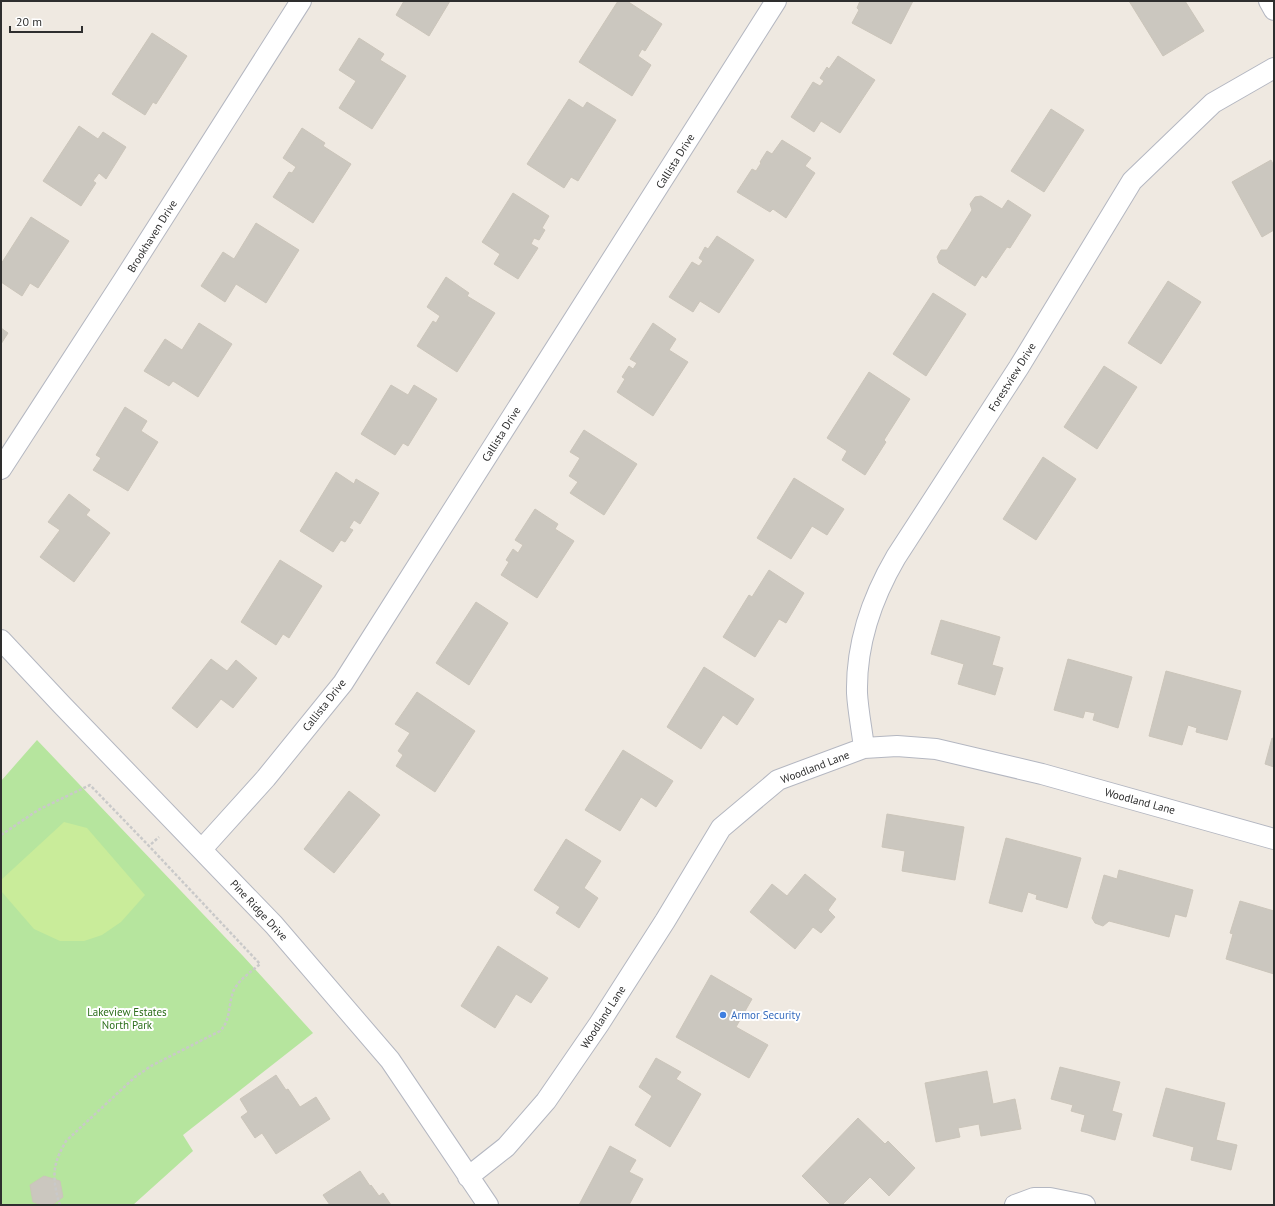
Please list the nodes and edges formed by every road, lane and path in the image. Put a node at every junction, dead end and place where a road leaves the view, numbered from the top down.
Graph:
1 (301, 1) edge
2 (776, 1) edge
3 (1269, 1) edge
4 (1274, 10) edge
5 (1274, 68) edge
6 (1, 469) edge
7 (1, 640) edge
8 (864, 748) junction
9 (176, 822) junction
10 (1, 836) edge
11 (1274, 839) edge
12 (149, 846) junction
13 (202, 849) junction
14 (468, 1177) junction
15 (60, 1205) edge
16 (488, 1205) edge
17 (1015, 1205) edge
18 (1085, 1205) edge

1 - 6 street, Brookhaven Drive
2 - 13 street, Callista Drive
3 - 4 street
5 - 8 street, Forestview Drive
7 - 9 street, Pine Ridge Drive
8 - 11 street, Woodland Lane
8 - 14 street, Woodland Lane
9 - 12 path
9 - 13 street, Pine Ridge Drive
10 - 12 path
12 - 15 path
13 - 14 street, Pine Ridge Drive
14 - 16 street, Pine Ridge Drive
17 - 18 street

